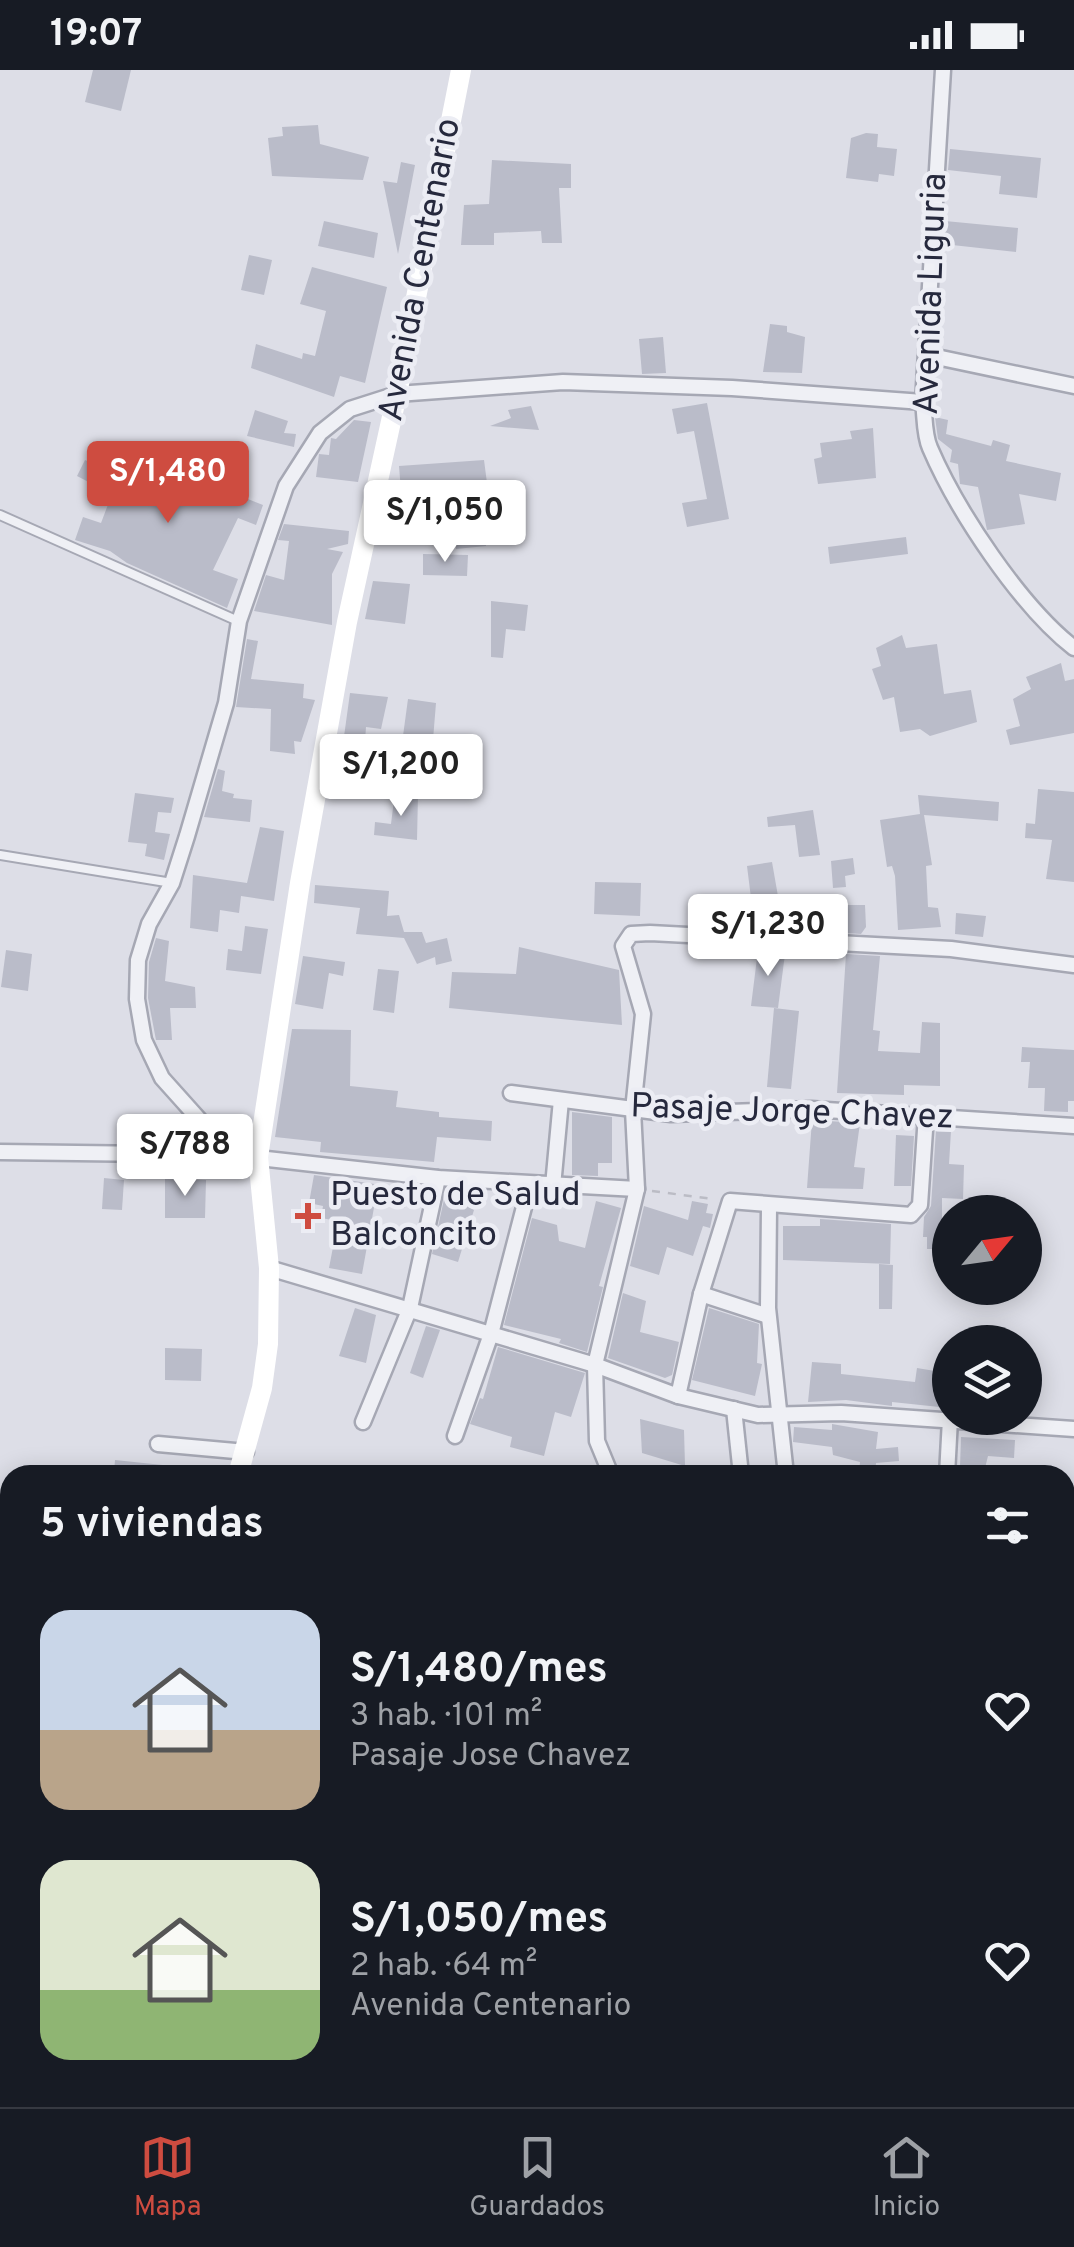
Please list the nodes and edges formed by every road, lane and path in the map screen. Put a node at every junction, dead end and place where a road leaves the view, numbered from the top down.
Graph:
1 (943, 70) edge
2 (456, 71) edge
3 (927, 355) junction
4 (1074, 386) edge
5 (398, 394) junction
6 (923, 402) junction
7 (0, 515) edge
8 (239, 621) junction
9 (1074, 648) edge
10 (0, 855) edge
11 (172, 882) junction
12 (1074, 964) edge
13 (511, 1093) dead end
14 (561, 1100) junction
15 (634, 1110) junction
16 (926, 1115) junction
17 (1074, 1126) edge
18 (0, 1152) edge
19 (231, 1155) junction
20 (258, 1156) junction
21 (438, 1178) junction
22 (530, 1184) junction
23 (553, 1186) junction
24 (637, 1189) junction
25 (730, 1202) junction
26 (768, 1208) junction
27 (269, 1268) junction
28 (701, 1294) junction
29 (410, 1308) junction
30 (768, 1316) junction
31 (491, 1334) junction
32 (595, 1365) junction
33 (678, 1396) junction
34 (734, 1410) junction
35 (779, 1417) junction
36 (932, 1418) edge
37 (364, 1422) dead end
38 (1042, 1426) edge
39 (1074, 1429) edge
40 (949, 1435) edge
41 (455, 1436) dead end
42 (158, 1444) dead end
43 (246, 1452) junction
44 (241, 1465) edge
45 (607, 1465) edge
46 (740, 1465) edge
47 (785, 1465) edge
48 (948, 1465) edge

1 - 3 street, Avenida Liguria
2 - 5 main road, Avenida Centenario
3 - 4 street
3 - 6 street, Avenida Liguria
5 - 6 street
5 - 8 street
5 - 20 main road, Avenida Centenario
6 - 9 street, Avenida Liguria
7 - 8 lane
8 - 11 street
10 - 11 lane
11 - 19 street
12 - 15 street
13 - 14 street, Pasaje Jorge Chavez
14 - 15 street, Pasaje Jorge Chavez
14 - 23 street
15 - 16 street, Pasaje Jorge Chavez
15 - 24 street
16 - 17 street, Pasaje Jorge Chavez
16 - 26 street
18 - 19 street
19 - 20 street
20 - 21 street
20 - 27 main road, Avenida Centenario
21 - 22 street
21 - 29 street
22 - 23 street
22 - 31 street
23 - 24 street
24 - 25 path
24 - 32 street
25 - 26 street
25 - 28 street
26 - 30 street
27 - 29 street
27 - 43 main road, Avenida Centenario
28 - 30 street
28 - 33 street
29 - 31 street
29 - 37 street
30 - 35 street
31 - 32 street
31 - 41 street
32 - 33 street
32 - 45 street
33 - 34 street
34 - 35 street
34 - 46 street
35 - 36 street
35 - 47 street
38 - 39 street
40 - 48 street
42 - 43 street
43 - 44 main road, Avenida Centenario

